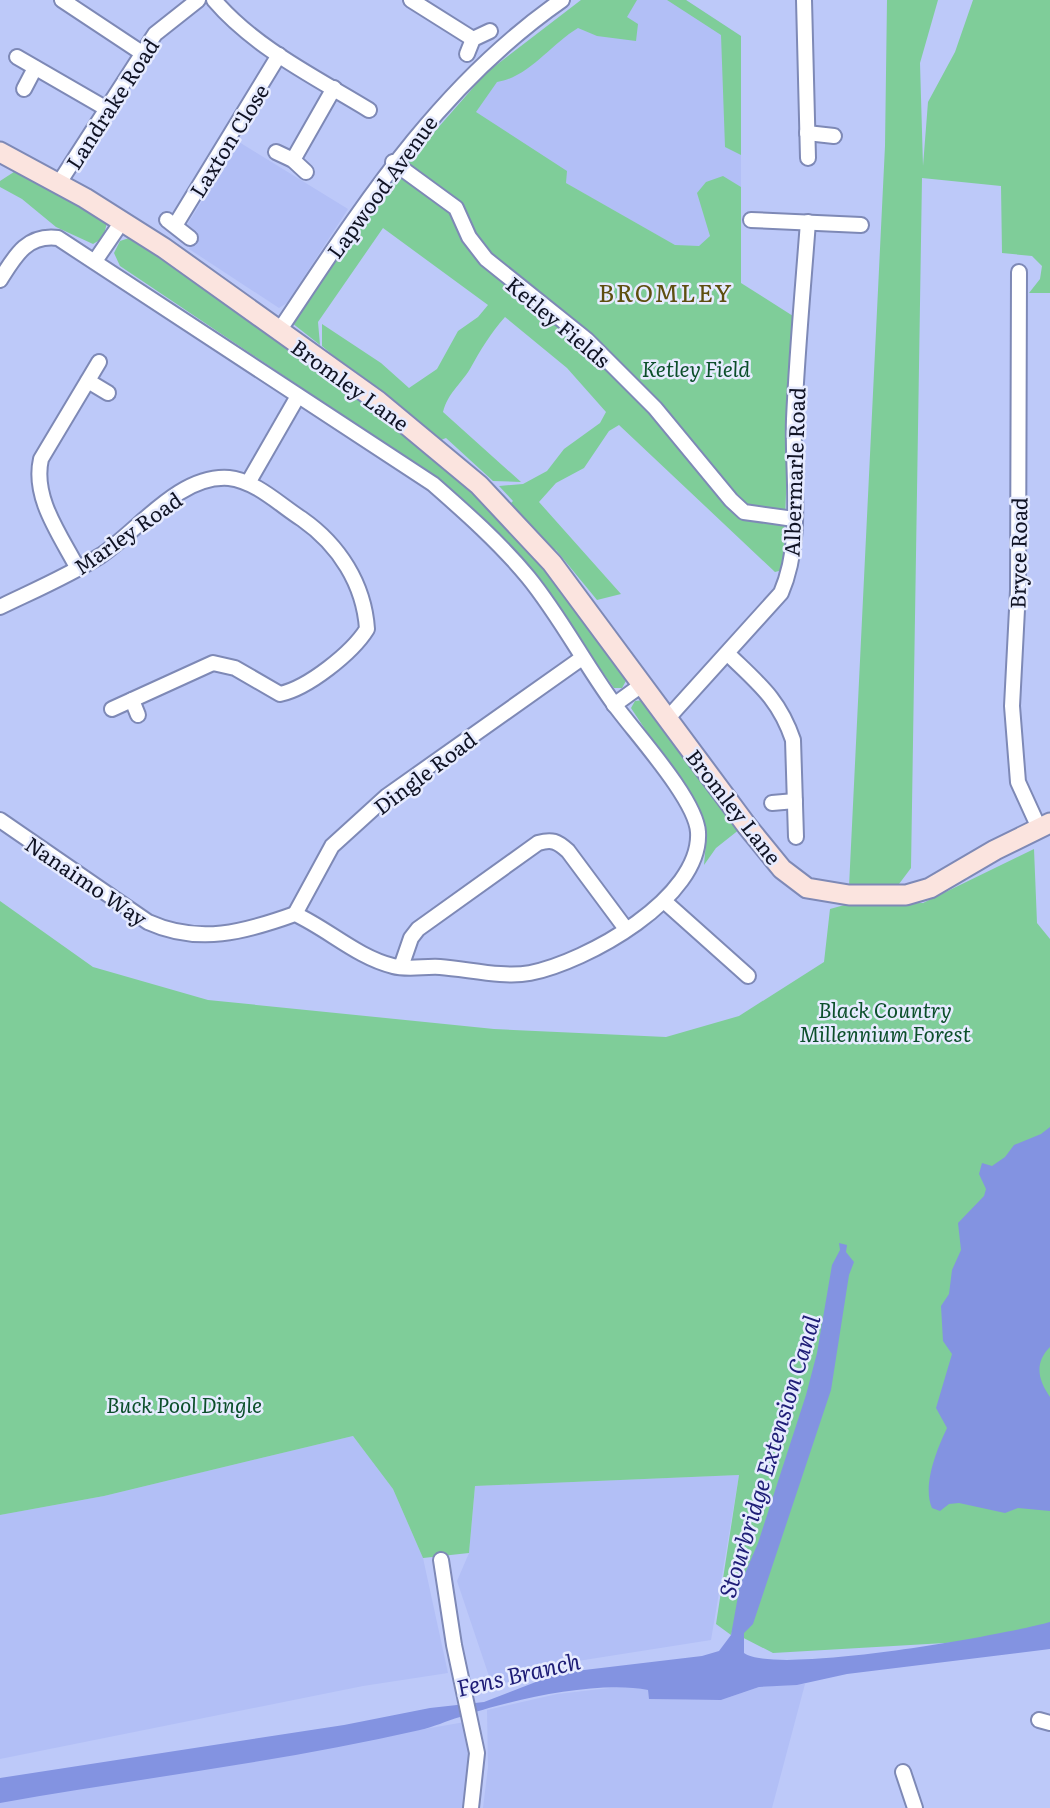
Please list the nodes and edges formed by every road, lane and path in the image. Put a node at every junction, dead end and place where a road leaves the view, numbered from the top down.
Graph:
1 (62, 0) edge
2 (198, 0) edge
3 (214, 0) edge
4 (411, 0) edge
5 (562, 0) edge
6 (804, 0) edge
7 (490, 31) dead end
8 (473, 39) junction
9 (142, 53) junction
10 (467, 54) dead end
11 (279, 55) junction
12 (17, 57) dead end
13 (35, 68) junction
14 (334, 88) junction
15 (24, 89) dead end
16 (107, 110) junction
17 (369, 110) dead end
18 (807, 133) junction
19 (834, 136) dead end
20 (276, 152) dead end
21 (3, 158) edge
22 (808, 158) dead end
23 (293, 160) junction
24 (393, 162) junction
25 (306, 172) dead end
26 (59, 183) junction
27 (123, 220) junction
28 (751, 220) dead end
29 (808, 222) junction
30 (861, 225) dead end
31 (190, 238) dead end
32 (95, 261) junction
33 (1019, 272) dead end
34 (0, 280) edge
35 (279, 331) junction
36 (99, 362) dead end
37 (88, 381) junction
38 (108, 393) dead end
39 (298, 396) junction
40 (248, 483) junction
41 (794, 519) junction
42 (78, 569) junction
43 (0, 607) edge
44 (728, 654) junction
45 (582, 658) junction
46 (643, 684) junction
47 (132, 700) junction
48 (614, 705) junction
49 (112, 709) dead end
50 (138, 715) dead end
51 (668, 718) junction
52 (795, 801) junction
53 (772, 803) dead end
54 (0, 820) edge
55 (1045, 826) edge
56 (796, 837) dead end
57 (664, 901) junction
58 (295, 914) junction
59 (626, 929) junction
60 (745, 951) dead end
61 (734, 963) junction
62 (401, 967) junction
63 (748, 976) dead end
64 (441, 1560) dead end
65 (902, 1772) dead end
66 (471, 1808) edge
67 (915, 1808) edge

1 - 9 street
2 - 9 street, Landrake Road
3 - 11 street
4 - 8 street
5 - 24 street, Lapwood Avenue
6 - 18 street
7 - 8 street
8 - 10 street
9 - 16 street, Landrake Road
11 - 14 street
11 - 31 street, Laxton Close
12 - 13 street
13 - 15 street
13 - 16 street
14 - 17 street
14 - 23 street
16 - 26 street, Landrake Road
18 - 19 street
18 - 22 street
20 - 23 street
21 - 26 street, Bromley Lane
23 - 25 street
24 - 35 street, Lapwood Avenue
24 - 41 street, Ketley Fields
26 - 27 street, Bromley Lane
27 - 32 street
27 - 35 street, Bromley Lane
28 - 29 street
29 - 30 street
29 - 41 street, Albermarle Road
32 - 34 street
32 - 39 street, Bromley Lane
33 - 55 street, Bryce Road
35 - 46 street, Bromley Lane
36 - 37 street
37 - 38 street
37 - 42 street
39 - 40 street
39 - 45 street, Bromley Lane
40 - 42 street, Marley Road
40 - 47 street, Marley Road
41 - 44 street, Albermarle Road
42 - 43 street, Marley Road
44 - 51 street, Albermarle Road
44 - 52 street
45 - 48 street, Bromley Lane
45 - 58 street, Dingle Road
46 - 48 street
46 - 51 street, Bromley Lane
47 - 49 street, Marley Road
47 - 50 street
48 - 57 street
51 - 55 street, Bromley Lane
52 - 53 street
52 - 56 street
54 - 58 street, Nanaimo Way
57 - 59 street
57 - 61 street
58 - 62 street
59 - 62 street
59 - 62 street
60 - 61 street
61 - 63 street
64 - 66 street
65 - 67 street

